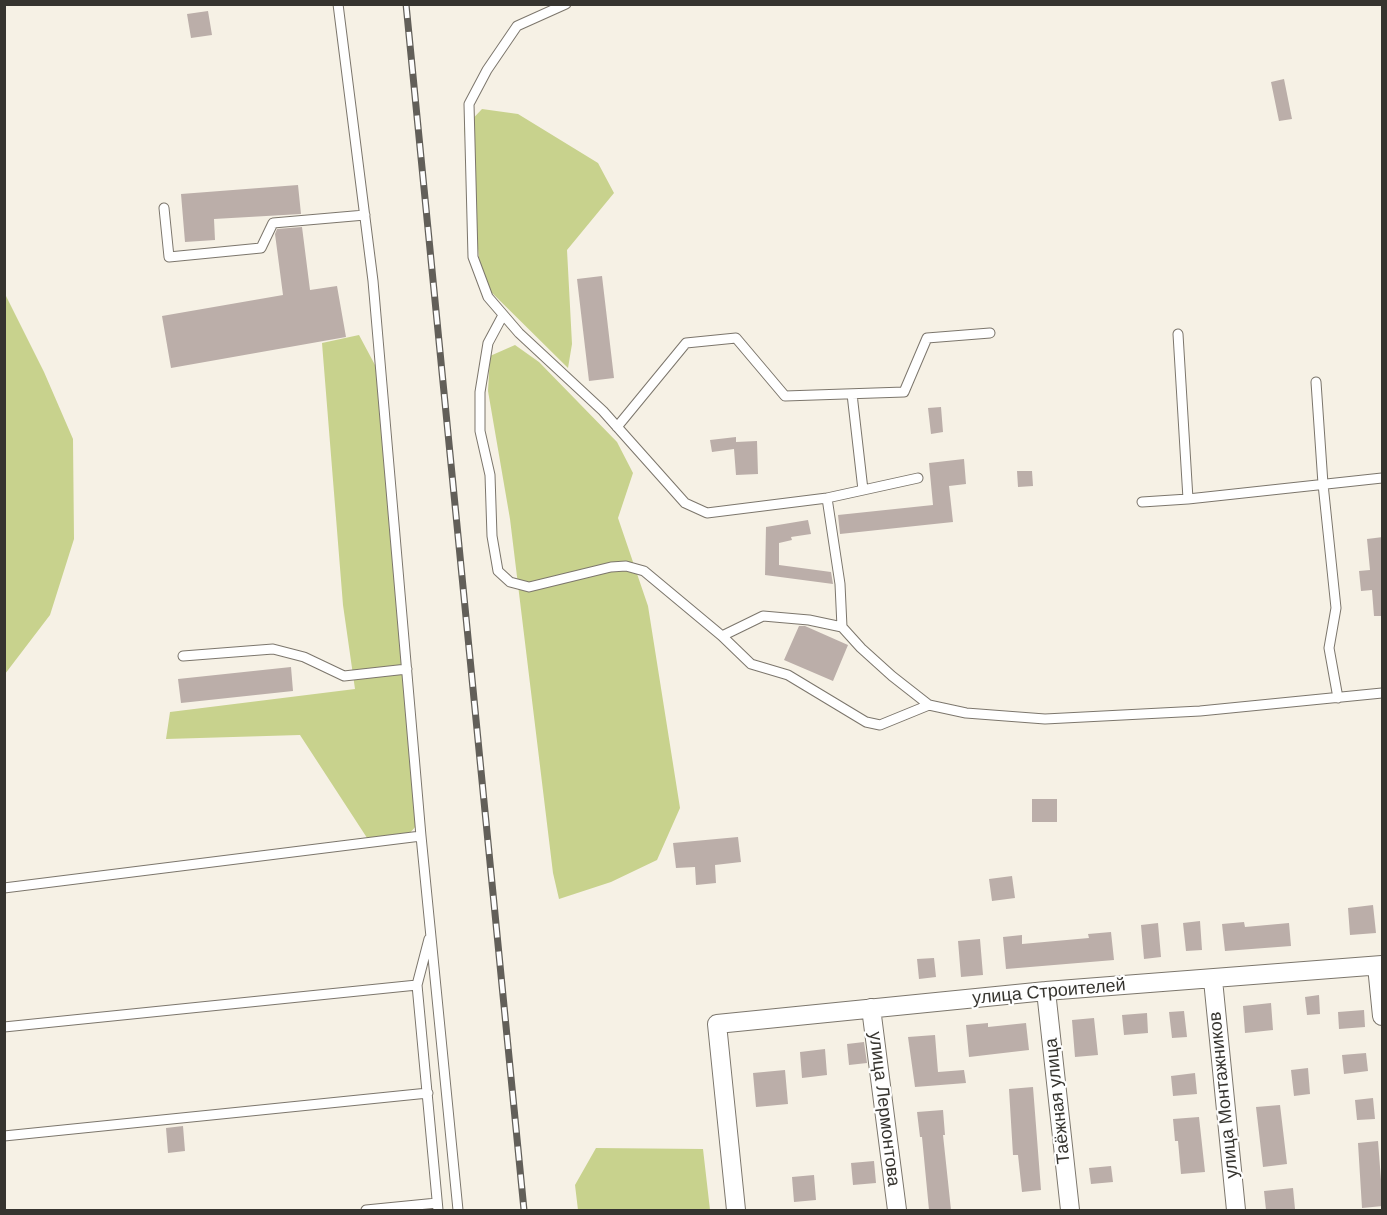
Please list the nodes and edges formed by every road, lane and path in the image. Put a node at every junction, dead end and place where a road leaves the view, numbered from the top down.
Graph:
1 (338, 4) edge
2 (566, 4) edge
3 (164, 208) dead end
4 (365, 214) junction
5 (503, 315) junction
6 (990, 333) dead end
7 (1178, 334) dead end
8 (1316, 382) dead end
9 (852, 394) junction
10 (617, 427) junction
11 (918, 478) dead end
12 (1383, 478) edge
13 (1323, 484) junction
14 (863, 490) junction
15 (827, 498) junction
16 (1188, 499) junction
17 (1142, 502) dead end
18 (842, 627) junction
19 (722, 636) junction
20 (183, 656) dead end
21 (407, 669) junction
22 (1383, 693) edge
23 (1338, 698) junction
24 (929, 705) junction
25 (421, 836) junction
26 (4, 888) edge
27 (431, 931) junction
28 (1380, 966) edge
29 (1213, 980) junction
30 (417, 986) junction
31 (1046, 991) junction
32 (871, 1008) junction
33 (1383, 1016) edge
34 (4, 1027) edge
35 (428, 1093) junction
36 (4, 1136) edge
37 (437, 1207) edge
38 (366, 1210) edge
39 (458, 1210) edge
40 (736, 1210) edge
41 (897, 1210) edge
42 (1070, 1210) edge
43 (1236, 1210) edge

1 - 4 lane
2 - 5 lane
3 - 4 lane
4 - 21 lane
5 - 10 lane
5 - 19 lane
6 - 9 lane
7 - 16 lane
8 - 13 lane
9 - 10 lane
9 - 14 lane
10 - 15 lane
11 - 14 lane
12 - 13 lane
13 - 16 lane
13 - 23 lane
14 - 15 lane
15 - 18 lane
16 - 17 lane
18 - 19 lane
18 - 24 lane
19 - 24 lane
20 - 21 lane
21 - 25 lane
22 - 23 lane
23 - 24 lane
25 - 26 lane
25 - 27 lane
27 - 30 lane
27 - 39 lane
28 - 29 street, улица Строителей
28 - 33 street
29 - 31 street, улица Строителей
29 - 43 street, улица Монтажников
30 - 34 lane
30 - 35 lane
31 - 32 street, улица Строителей
31 - 42 street, Таёжная улица
32 - 40 street, улица Строителей
32 - 41 street, улица Лермонтова
35 - 36 lane
35 - 37 lane
37 - 38 lane

